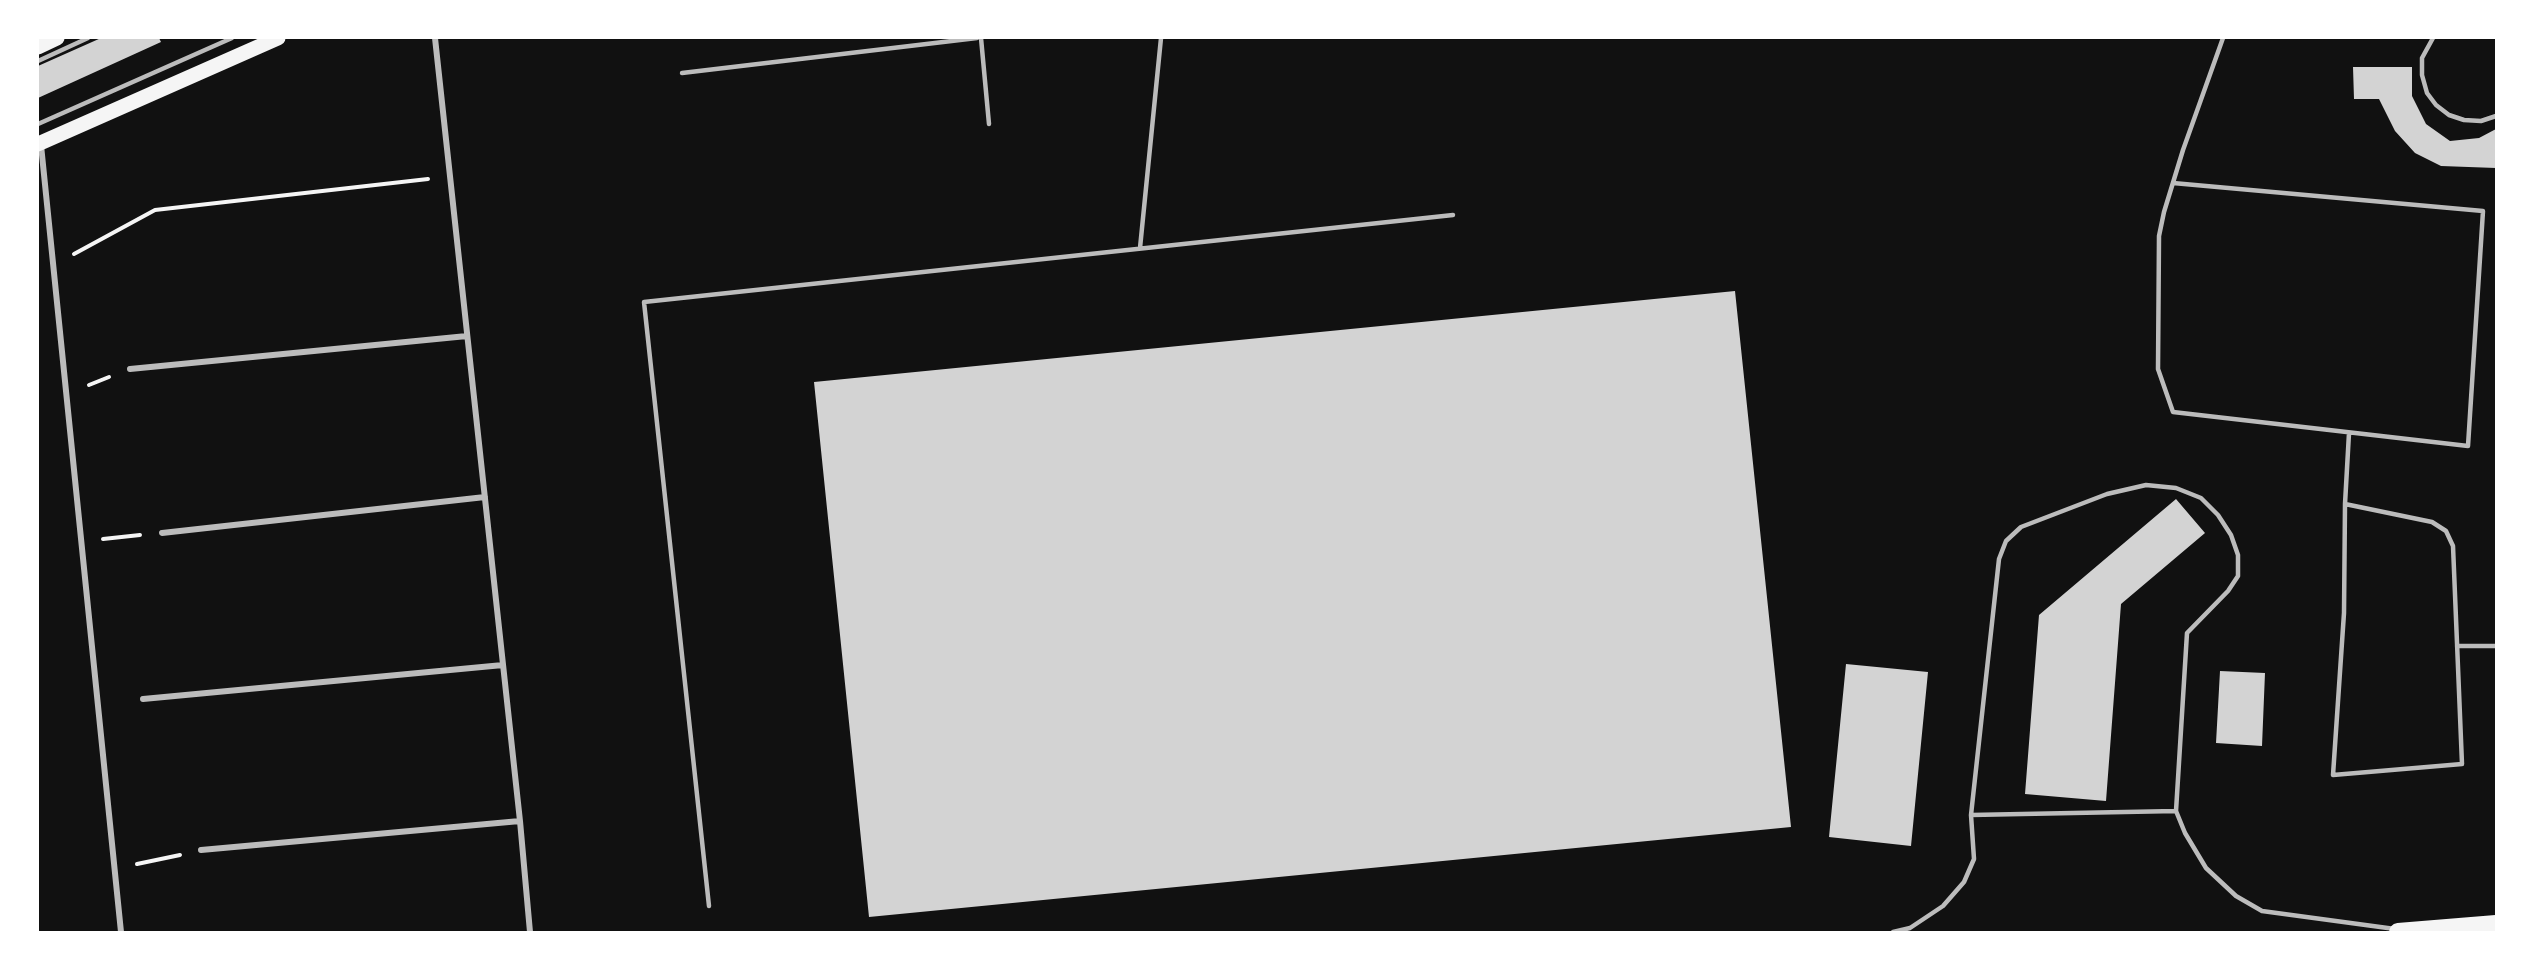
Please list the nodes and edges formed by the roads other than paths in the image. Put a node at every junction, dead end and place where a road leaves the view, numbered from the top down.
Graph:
1 (57, 38) edge
2 (88, 38) edge
3 (232, 38) edge
4 (278, 38) edge
5 (435, 38) edge
6 (979, 38) edge
7 (1161, 38) edge
8 (2223, 38) edge
9 (2433, 38) edge
10 (38, 47) edge
11 (38, 61) edge
12 (681, 73) dead end
13 (2496, 116) edge
14 (38, 124) edge
15 (989, 124) dead end
16 (39, 143) edge
17 (2173, 183) junction
18 (1453, 214) dead end
19 (1140, 248) junction
20 (467, 336) junction
21 (130, 369) road end
22 (2349, 433) junction
23 (485, 497) junction
24 (2346, 504) junction
25 (162, 533) road end
26 (2457, 646) junction
27 (2496, 646) edge
28 (503, 664) junction
29 (143, 699) dead end
30 (2176, 811) junction
31 (1971, 815) junction
32 (520, 821) junction
33 (201, 850) road end
34 (709, 906) dead end
35 (2496, 924) edge
36 (2405, 932) edge
37 (120, 933) edge
38 (530, 933) edge
39 (1893, 933) edge

1 - 10 main road
2 - 11 lane
3 - 14 lane
4 - 16 main road
5 - 20 street
6 - 12 lane
6 - 15 lane
7 - 19 lane
8 - 17 lane
9 - 13 lane
16 - 37 street
17 - 22 lane
17 - 22 lane
18 - 19 lane
19 - 34 lane
20 - 21 street
20 - 23 street
22 - 24 lane
23 - 25 street
23 - 28 street
24 - 26 lane
24 - 26 lane
26 - 27 lane
28 - 29 street
28 - 32 street
30 - 31 lane
30 - 31 lane
30 - 36 lane
31 - 39 lane
32 - 33 street
32 - 38 street
35 - 36 highway

